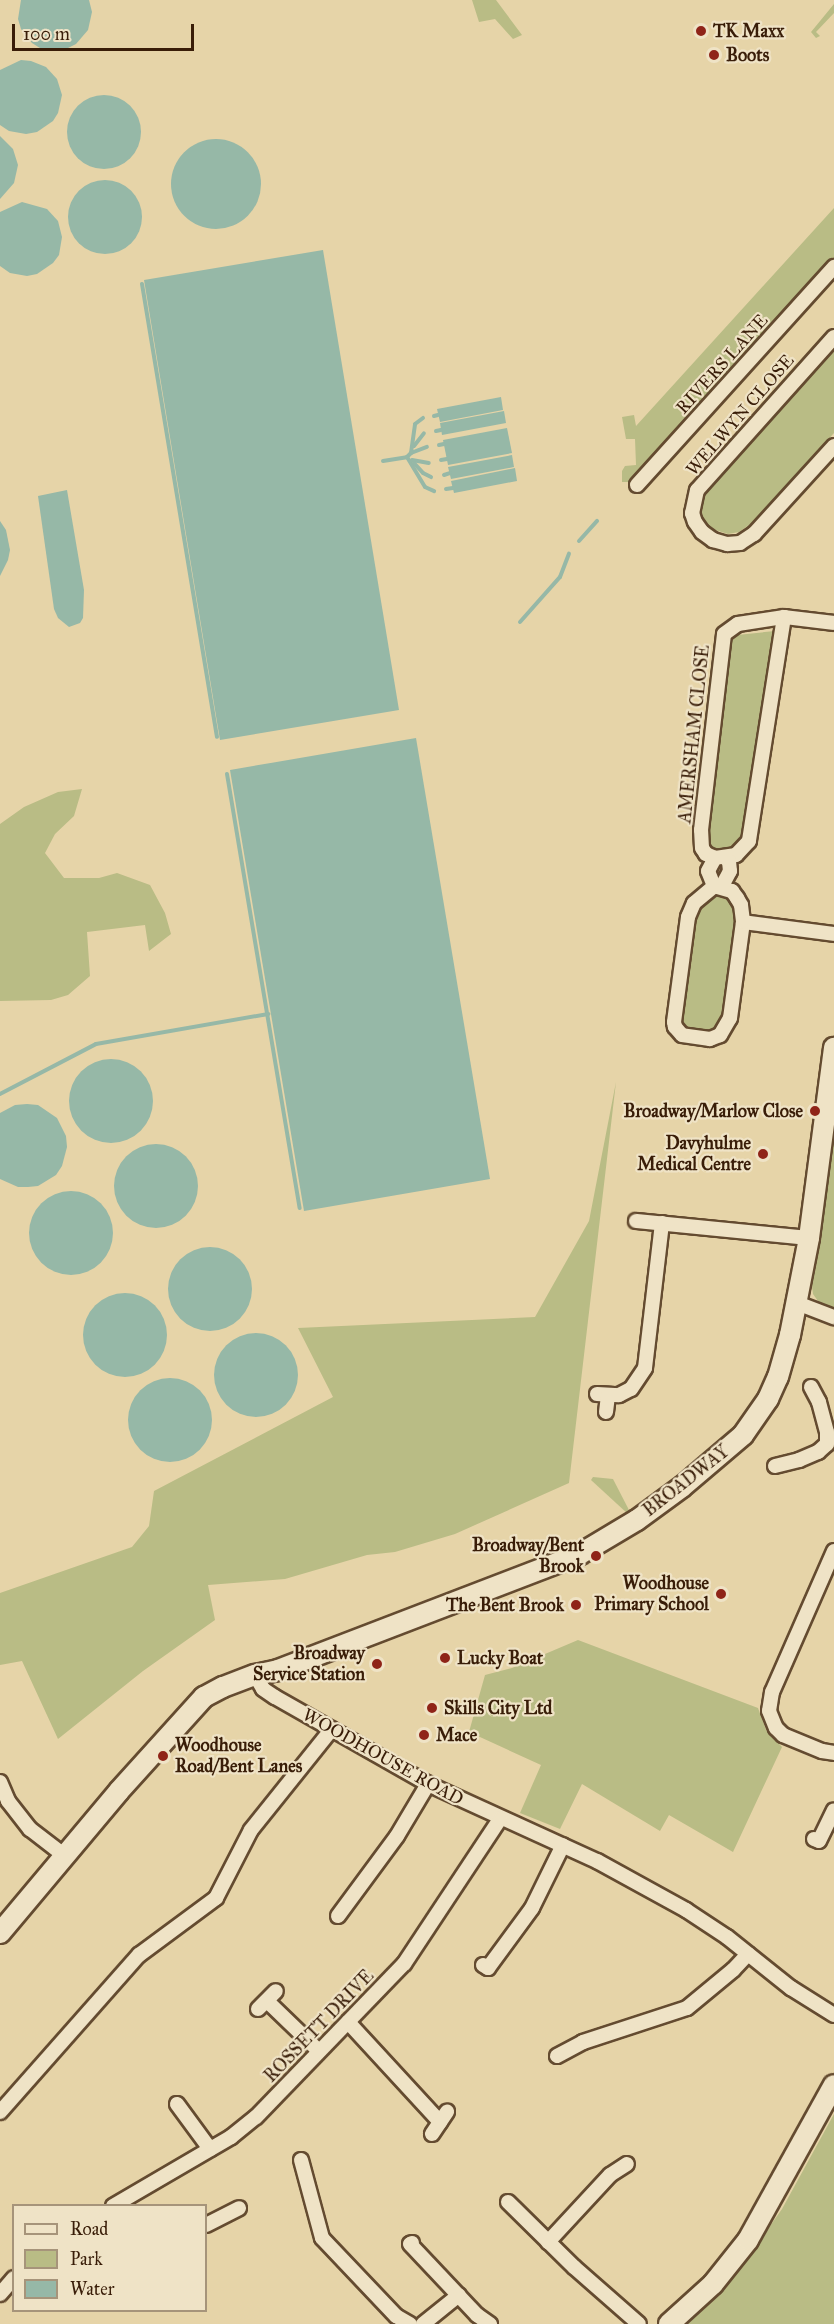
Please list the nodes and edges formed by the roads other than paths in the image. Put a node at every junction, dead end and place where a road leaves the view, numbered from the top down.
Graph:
1 (834, 267) edge
2 (834, 338) edge
3 (833, 450) edge
4 (637, 485) dead end
5 (784, 618) junction
6 (834, 623) edge
7 (720, 865) junction
8 (718, 886) junction
9 (743, 922) junction
10 (834, 934) edge
11 (834, 1048) edge
12 (636, 1221) dead end
13 (662, 1223) junction
14 (809, 1238) junction
15 (797, 1303) junction
16 (834, 1317) edge
17 (811, 1387) dead end
18 (606, 1412) dead end
19 (831, 1445) edge
20 (776, 1466) dead end
21 (834, 1551) edge
22 (255, 1675) junction
23 (332, 1730) junction
24 (834, 1753) edge
25 (0, 1782) edge
26 (428, 1784) junction
27 (834, 1810) edge
28 (500, 1819) junction
29 (813, 1839) dead end
30 (563, 1845) junction
31 (65, 1856) junction
32 (338, 1916) dead end
33 (0, 1933) edge
34 (748, 1954) junction
35 (483, 1965) dead end
36 (267, 2000) dead end
37 (834, 2015) edge
38 (348, 2022) junction
39 (319, 2051) junction
40 (557, 2056) dead end
41 (834, 2085) edge
42 (177, 2104) dead end
43 (0, 2112) edge
44 (432, 2134) dead end
45 (210, 2149) junction
46 (627, 2164) dead end
47 (307, 2168) dead end
48 (508, 2202) dead end
49 (115, 2204) edge
50 (239, 2208) dead end
51 (207, 2224) edge
52 (412, 2242) dead end
53 (548, 2242) junction
54 (12, 2280) edge
55 (0, 2294) edge
56 (459, 2295) junction
57 (410, 2324) edge
58 (423, 2324) edge
59 (490, 2324) edge
60 (639, 2324) edge
61 (669, 2324) edge

1 - 4 street, RIVERS LANE
2 - 3 street, WELWYN CLOSE
5 - 6 street, AMERSHAM CLOSE
5 - 7 street
5 - 7 street, AMERSHAM CLOSE
7 - 8 street
7 - 8 street, AMERSHAM CLOSE
8 - 9 street
8 - 9 street
9 - 10 street
11 - 14 street, BROADWAY
12 - 13 street
13 - 14 street
13 - 18 street
14 - 15 street, BROADWAY
15 - 16 street
15 - 22 street, BROADWAY
17 - 19 street
19 - 20 street
21 - 24 street
22 - 23 street, WOODHOUSE ROAD
22 - 31 street
23 - 26 street, WOODHOUSE ROAD
23 - 43 street
25 - 31 street
26 - 28 street, WOODHOUSE ROAD
26 - 32 street
27 - 29 street
28 - 30 street, WOODHOUSE ROAD
28 - 38 street, ROSSETT DRIVE
30 - 34 street, WOODHOUSE ROAD
30 - 35 street
31 - 33 street
34 - 37 street, WOODHOUSE ROAD
34 - 40 street
36 - 39 street
38 - 39 street, ROSSETT DRIVE
38 - 44 street
39 - 45 street, ROSSETT DRIVE
41 - 61 street
42 - 45 street
45 - 49 street, ROSSETT DRIVE
46 - 53 street
47 - 57 street
48 - 53 street
50 - 51 street
52 - 56 street
53 - 60 street
54 - 55 street
56 - 58 street
56 - 59 street

